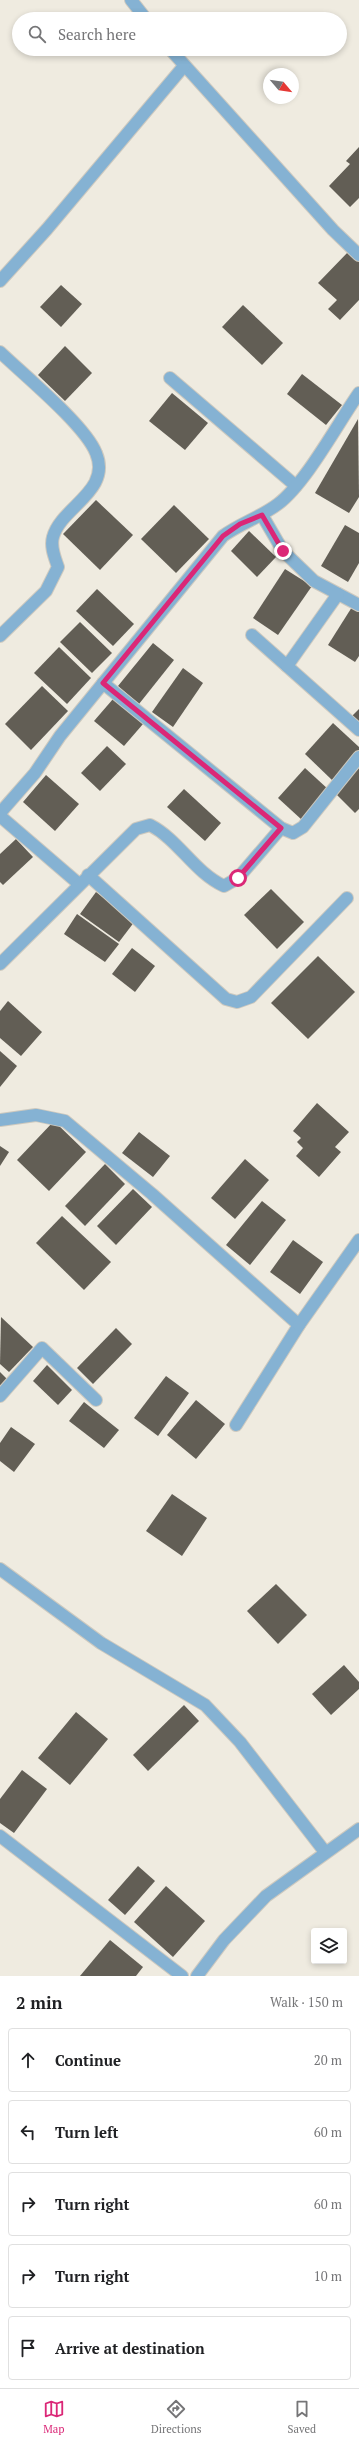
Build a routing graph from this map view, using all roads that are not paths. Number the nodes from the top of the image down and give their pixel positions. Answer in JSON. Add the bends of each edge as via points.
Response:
{"nodes":[{"id":1,"x":131,"y":0,"type":"edge"},
{"id":2,"x":140,"y":12,"type":"edge"},
{"id":3,"x":176,"y":56,"type":"edge"},
{"id":4,"x":184,"y":66,"type":"junction"},
{"id":5,"x":359,"y":255,"type":"edge"},
{"id":6,"x":0,"y":281,"type":"edge"},
{"id":7,"x":0,"y":352,"type":"edge"},
{"id":8,"x":170,"y":378,"type":"dead end"},
{"id":9,"x":359,"y":393,"type":"edge"},
{"id":10,"x":354,"y":410,"type":"edge"},
{"id":11,"x":296,"y":486,"type":"junction"},
{"id":12,"x":262,"y":515,"type":"junction"},
{"id":13,"x":338,"y":594,"type":"junction"},
{"id":14,"x":359,"y":605,"type":"edge"},
{"id":15,"x":252,"y":635,"type":"dead end"},
{"id":16,"x":0,"y":636,"type":"edge"},
{"id":17,"x":287,"y":666,"type":"junction"},
{"id":18,"x":103,"y":683,"type":"junction"},
{"id":19,"x":359,"y":730,"type":"edge"},
{"id":20,"x":359,"y":757,"type":"edge"},
{"id":21,"x":0,"y":814,"type":"edge"},
{"id":22,"x":281,"y":828,"type":"junction"},
{"id":23,"x":88,"y":875,"type":"junction"},
{"id":24,"x":79,"y":884,"type":"junction"},
{"id":25,"x":347,"y":898,"type":"dead end"},
{"id":26,"x":0,"y":964,"type":"edge"},
{"id":27,"x":0,"y":1120,"type":"edge"},
{"id":28,"x":359,"y":1240,"type":"edge"},
{"id":29,"x":299,"y":1324,"type":"junction"},
{"id":30,"x":0,"y":1396,"type":"edge"},
{"id":31,"x":96,"y":1400,"type":"dead end"},
{"id":32,"x":236,"y":1425,"type":"dead end"},
{"id":33,"x":0,"y":1569,"type":"edge"},
{"id":34,"x":359,"y":1830,"type":"edge"},
{"id":35,"x":0,"y":1836,"type":"edge"},
{"id":36,"x":325,"y":1852,"type":"junction"},
{"id":37,"x":182,"y":1976,"type":"edge"},
{"id":38,"x":196,"y":1976,"type":"edge"}],
"edges":[{"from":1,"to":2,"type":"street"},
{"from":3,"to":4,"type":"street"},
{"from":4,"to":5,"type":"street","via":[[333,230]]},
{"from":4,"to":6,"type":"street"},
{"from":7,"to":16,"type":"street","via":[[86,436],[97,453],[99,471],[93,487],[53,537],[52,548],[58,567],[46,591]]},
{"from":8,"to":11,"type":"street"},
{"from":9,"to":10,"type":"street"},
{"from":10,"to":11,"type":"street"},
{"from":11,"to":12,"type":"street"},
{"from":12,"to":13,"type":"street","via":[[283,551],[314,581]]},
{"from":12,"to":18,"type":"street","via":[[240,524],[223,536]]},
{"from":13,"to":14,"type":"street"},
{"from":13,"to":17,"type":"street"},
{"from":15,"to":17,"type":"street"},
{"from":17,"to":19,"type":"street"},
{"from":18,"to":21,"type":"street","via":[[60,736],[35,773]]},
{"from":18,"to":22,"type":"street"},
{"from":20,"to":22,"type":"street","via":[[303,827],[293,833]]},
{"from":21,"to":24,"type":"street"},
{"from":22,"to":23,"type":"street","via":[[238,878],[224,886],[209,879],[164,832],[150,824],[136,829]]},
{"from":23,"to":24,"type":"street"},
{"from":23,"to":25,"type":"street","via":[[226,1000],[238,1002],[251,997]]},
{"from":24,"to":26,"type":"street"},
{"from":27,"to":29,"type":"street","via":[[36,1116],[65,1121]]},
{"from":28,"to":29,"type":"street"},
{"from":29,"to":32,"type":"street"},
{"from":30,"to":31,"type":"street","via":[[42,1348]]},
{"from":33,"to":36,"type":"street","via":[[102,1643],[205,1705],[240,1742]]},
{"from":34,"to":36,"type":"street"},
{"from":35,"to":37,"type":"street"},
{"from":36,"to":38,"type":"street","via":[[266,1896],[224,1940]]}]}
